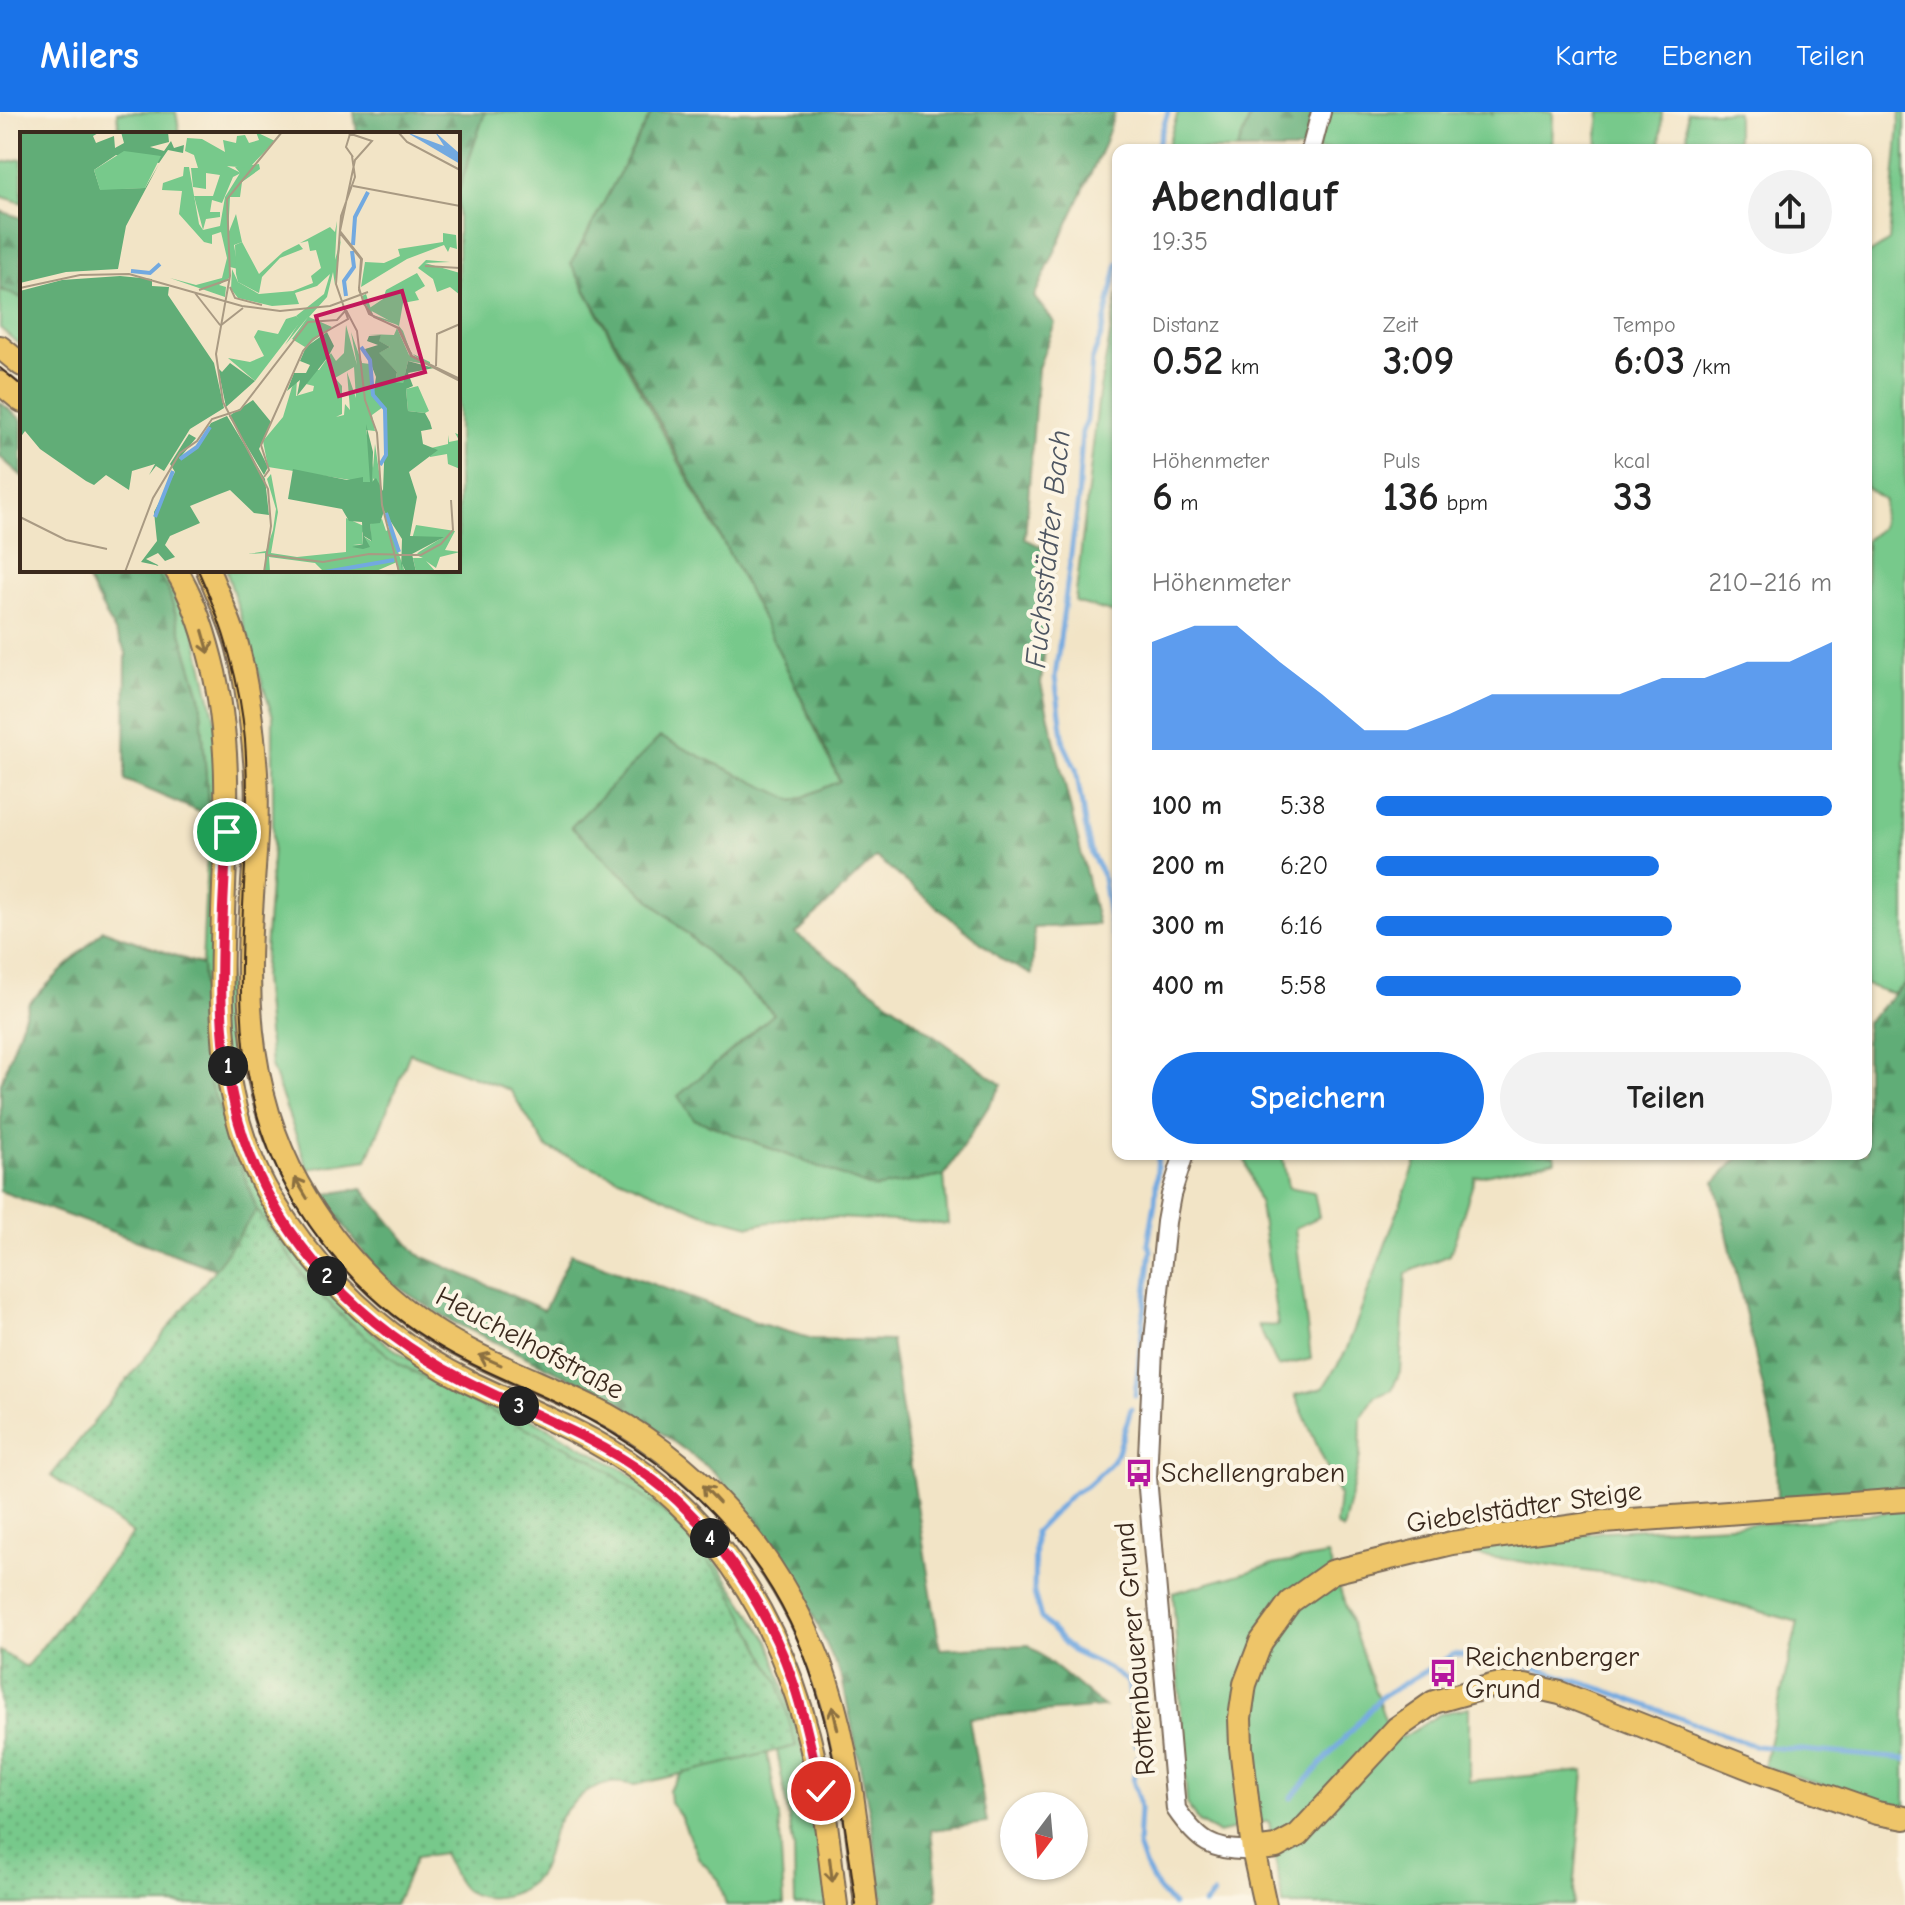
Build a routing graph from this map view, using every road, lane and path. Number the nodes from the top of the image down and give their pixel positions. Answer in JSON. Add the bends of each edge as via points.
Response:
{"nodes":[{"id":1,"x":1321,"y":112,"type":"edge"},
{"id":2,"x":1313,"y":144,"type":"edge"},
{"id":3,"x":0,"y":347,"type":"edge"},
{"id":4,"x":20,"y":363,"type":"edge"},
{"id":5,"x":0,"y":383,"type":"edge"},
{"id":6,"x":20,"y":399,"type":"edge"},
{"id":7,"x":177,"y":572,"type":"edge"},
{"id":8,"x":209,"y":572,"type":"edge"},
{"id":9,"x":1182,"y":1160,"type":"edge"},
{"id":10,"x":1905,"y":1500,"type":"edge"},
{"id":11,"x":1905,"y":1818,"type":"edge"},
{"id":12,"x":1253,"y":1850,"type":"junction"},
{"id":13,"x":836,"y":1905,"type":"edge"},
{"id":14,"x":866,"y":1905,"type":"edge"},
{"id":15,"x":1265,"y":1905,"type":"edge"}],
"edges":[{"from":1,"to":2,"type":"street"},
{"from":3,"to":4,"type":"main road"},
{"from":5,"to":6,"type":"main road"},
{"from":7,"to":13,"type":"main road","name":"Heuchelhofstraße","one_way":true,"via":[[204,633],[221,696],[228,768],[222,1017],[243,1137],[268,1193],[301,1246],[371,1320],[434,1364],[593,1441],[650,1477],[736,1568],[769,1624],[793,1680],[821,1791]]},
{"from":14,"to":8,"type":"main road","name":"Heuchelhofstraße","one_way":true,"via":[[852,1796],[827,1685],[802,1621],[743,1529],[700,1483],[609,1416],[468,1350],[391,1298],[326,1229],[291,1171],[268,1118],[254,1047],[249,973],[256,791],[250,706],[236,642]]},
{"from":9,"to":12,"type":"street","name":"Rottenbauerer Grund","via":[[1166,1222],[1147,1477],[1176,1809],[1194,1835],[1236,1851]]},
{"from":10,"to":12,"type":"main road","name":"Giebelstädter Steige","via":[[1604,1522],[1452,1543],[1332,1572],[1290,1602],[1261,1642],[1245,1684],[1241,1747]]},
{"from":11,"to":12,"type":"main road","via":[[1757,1771],[1560,1693],[1495,1685],[1434,1702],[1397,1728],[1298,1835],[1276,1847]]},
{"from":12,"to":15,"type":"main road","name":"Giebelstädter Steige"}]}
